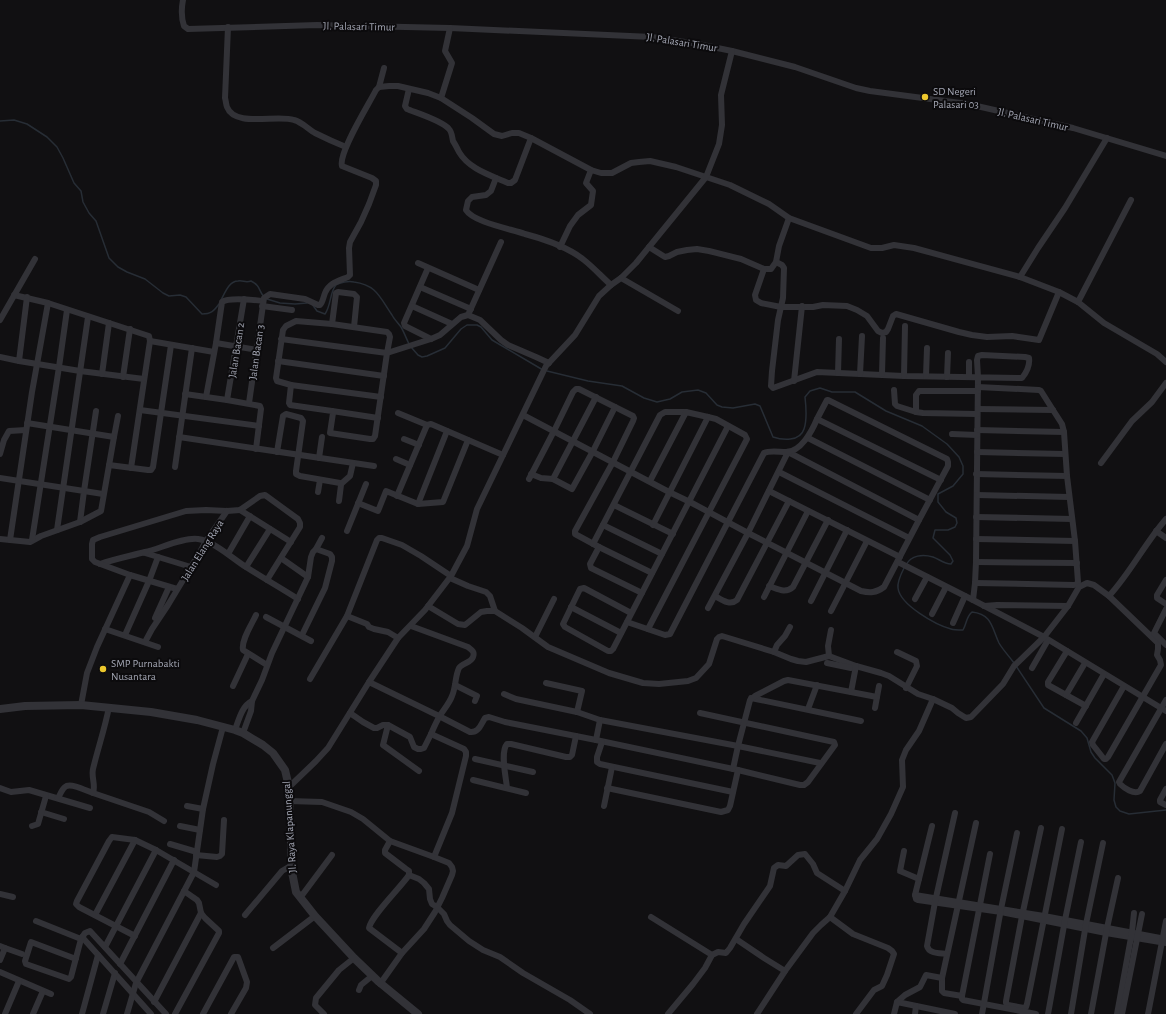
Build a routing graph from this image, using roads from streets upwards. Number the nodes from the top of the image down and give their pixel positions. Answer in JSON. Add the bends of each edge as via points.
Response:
{"nodes":[{"id":1,"x":183,"y":0,"type":"edge"},
{"id":2,"x":228,"y":27,"type":"junction"},
{"id":3,"x":450,"y":28,"type":"junction"},
{"id":4,"x":732,"y":51,"type":"junction"},
{"id":5,"x":384,"y":68,"type":"dead end"},
{"id":6,"x":379,"y":87,"type":"junction"},
{"id":7,"x":409,"y":89,"type":"junction"},
{"id":8,"x":441,"y":98,"type":"junction"},
{"id":9,"x":531,"y":138,"type":"junction"},
{"id":10,"x":1107,"y":138,"type":"junction"},
{"id":11,"x":346,"y":147,"type":"junction"},
{"id":12,"x":1166,"y":156,"type":"edge"},
{"id":13,"x":591,"y":170,"type":"junction"},
{"id":14,"x":496,"y":178,"type":"junction"},
{"id":15,"x":706,"y":178,"type":"junction"},
{"id":16,"x":1130,"y":200,"type":"dead end"},
{"id":17,"x":789,"y":218,"type":"junction"},
{"id":18,"x":501,"y":242,"type":"dead end"},
{"id":19,"x":560,"y":247,"type":"junction"},
{"id":20,"x":649,"y":247,"type":"junction"},
{"id":21,"x":35,"y":259,"type":"dead end"},
{"id":22,"x":776,"y":262,"type":"junction"},
{"id":23,"x":418,"y":263,"type":"dead end"},
{"id":24,"x":428,"y":268,"type":"junction"},
{"id":25,"x":764,"y":269,"type":"junction"},
{"id":26,"x":1020,"y":277,"type":"junction"},
{"id":27,"x":621,"y":278,"type":"junction"},
{"id":28,"x":611,"y":285,"type":"junction"},
{"id":29,"x":420,"y":287,"type":"junction"},
{"id":30,"x":479,"y":290,"type":"junction"},
{"id":31,"x":1059,"y":292,"type":"junction"},
{"id":32,"x":14,"y":295,"type":"junction"},
{"id":33,"x":27,"y":297,"type":"junction"},
{"id":34,"x":244,"y":299,"type":"junction"},
{"id":35,"x":264,"y":300,"type":"junction"},
{"id":36,"x":1078,"y":302,"type":"junction"},
{"id":37,"x":48,"y":304,"type":"junction"},
{"id":38,"x":412,"y":306,"type":"junction"},
{"id":39,"x":802,"y":306,"type":"junction"},
{"id":40,"x":781,"y":307,"type":"junction"},
{"id":41,"x":67,"y":310,"type":"junction"},
{"id":42,"x":292,"y":310,"type":"dead end"},
{"id":43,"x":678,"y":311,"type":"dead end"},
{"id":44,"x":470,"y":312,"type":"junction"},
{"id":45,"x":88,"y":317,"type":"junction"},
{"id":46,"x":0,"y":320,"type":"edge"},
{"id":47,"x":109,"y":323,"type":"junction"},
{"id":48,"x":332,"y":324,"type":"junction"},
{"id":49,"x":452,"y":324,"type":"junction"},
{"id":50,"x":905,"y":326,"type":"dead end"},
{"id":51,"x":354,"y":327,"type":"junction"},
{"id":52,"x":130,"y":330,"type":"junction"},
{"id":53,"x":862,"y":336,"type":"dead end"},
{"id":54,"x":883,"y":338,"type":"dead end"},
{"id":55,"x":281,"y":339,"type":"junction"},
{"id":56,"x":431,"y":339,"type":"junction"},
{"id":57,"x":839,"y":339,"type":"dead end"},
{"id":58,"x":150,"y":341,"type":"junction"},
{"id":59,"x":216,"y":343,"type":"junction"},
{"id":60,"x":171,"y":345,"type":"junction"},
{"id":61,"x":236,"y":347,"type":"junction"},
{"id":62,"x":192,"y":348,"type":"junction"},
{"id":63,"x":927,"y":348,"type":"dead end"},
{"id":64,"x":257,"y":350,"type":"junction"},
{"id":65,"x":214,"y":352,"type":"junction"},
{"id":66,"x":387,"y":353,"type":"junction"},
{"id":67,"x":948,"y":354,"type":"dead end"},
{"id":68,"x":0,"y":357,"type":"edge"},
{"id":69,"x":19,"y":360,"type":"junction"},
{"id":70,"x":278,"y":361,"type":"junction"},
{"id":71,"x":969,"y":362,"type":"dead end"},
{"id":72,"x":1166,"y":362,"type":"edge"},
{"id":73,"x":37,"y":364,"type":"junction"},
{"id":74,"x":548,"y":364,"type":"junction"},
{"id":75,"x":59,"y":367,"type":"junction"},
{"id":76,"x":80,"y":371,"type":"junction"},
{"id":77,"x":838,"y":373,"type":"junction"},
{"id":78,"x":102,"y":374,"type":"junction"},
{"id":79,"x":860,"y":374,"type":"junction"},
{"id":80,"x":882,"y":374,"type":"junction"},
{"id":81,"x":384,"y":376,"type":"junction"},
{"id":82,"x":904,"y":376,"type":"junction"},
{"id":83,"x":926,"y":376,"type":"junction"},
{"id":84,"x":123,"y":377,"type":"junction"},
{"id":85,"x":947,"y":377,"type":"junction"},
{"id":86,"x":969,"y":377,"type":"junction"},
{"id":87,"x":978,"y":377,"type":"junction"},
{"id":88,"x":144,"y":379,"type":"junction"},
{"id":89,"x":794,"y":381,"type":"junction"},
{"id":90,"x":1166,"y":383,"type":"edge"},
{"id":91,"x":291,"y":385,"type":"junction"},
{"id":92,"x":978,"y":389,"type":"junction"},
{"id":93,"x":894,"y":390,"type":"dead end"},
{"id":94,"x":186,"y":394,"type":"junction"},
{"id":95,"x":206,"y":397,"type":"junction"},
{"id":96,"x":381,"y":397,"type":"junction"},
{"id":97,"x":596,"y":397,"type":"junction"},
{"id":98,"x":227,"y":400,"type":"junction"},
{"id":99,"x":249,"y":404,"type":"junction"},
{"id":100,"x":290,"y":405,"type":"junction"},
{"id":101,"x":615,"y":407,"type":"junction"},
{"id":102,"x":140,"y":410,"type":"junction"},
{"id":103,"x":1053,"y":410,"type":"junction"},
{"id":104,"x":96,"y":411,"type":"dead end"},
{"id":105,"x":978,"y":411,"type":"junction"},
{"id":106,"x":162,"y":412,"type":"junction"},
{"id":107,"x":332,"y":412,"type":"junction"},
{"id":108,"x":686,"y":412,"type":"junction"},
{"id":109,"x":916,"y":412,"type":"junction"},
{"id":110,"x":398,"y":413,"type":"dead end"},
{"id":111,"x":286,"y":414,"type":"junction"},
{"id":112,"x":182,"y":415,"type":"junction"},
{"id":113,"x":523,"y":415,"type":"junction"},
{"id":114,"x":118,"y":416,"type":"dead end"},
{"id":115,"x":708,"y":416,"type":"junction"},
{"id":116,"x":378,"y":418,"type":"junction"},
{"id":117,"x":817,"y":419,"type":"junction"},
{"id":118,"x":27,"y":423,"type":"junction"},
{"id":119,"x":427,"y":425,"type":"junction"},
{"id":120,"x":260,"y":426,"type":"junction"},
{"id":121,"x":728,"y":426,"type":"junction"},
{"id":122,"x":50,"y":427,"type":"junction"},
{"id":123,"x":26,"y":430,"type":"junction"},
{"id":124,"x":71,"y":430,"type":"junction"},
{"id":125,"x":447,"y":431,"type":"junction"},
{"id":126,"x":554,"y":431,"type":"junction"},
{"id":127,"x":977,"y":432,"type":"junction"},
{"id":128,"x":1064,"y":432,"type":"junction"},
{"id":129,"x":92,"y":433,"type":"junction"},
{"id":130,"x":952,"y":434,"type":"dead end"},
{"id":131,"x":114,"y":437,"type":"junction"},
{"id":132,"x":322,"y":437,"type":"dead end"},
{"id":133,"x":179,"y":438,"type":"junction"},
{"id":134,"x":808,"y":438,"type":"junction"},
{"id":135,"x":404,"y":439,"type":"dead end"},
{"id":136,"x":468,"y":440,"type":"junction"},
{"id":137,"x":573,"y":442,"type":"junction"},
{"id":138,"x":419,"y":445,"type":"junction"},
{"id":139,"x":256,"y":449,"type":"junction"},
{"id":140,"x":593,"y":451,"type":"junction"},
{"id":141,"x":277,"y":452,"type":"junction"},
{"id":142,"x":788,"y":452,"type":"junction"},
{"id":143,"x":977,"y":452,"type":"junction"},
{"id":144,"x":0,"y":454,"type":"edge"},
{"id":145,"x":1065,"y":454,"type":"junction"},
{"id":146,"x":298,"y":455,"type":"junction"},
{"id":147,"x":504,"y":455,"type":"junction"},
{"id":148,"x":319,"y":458,"type":"junction"},
{"id":149,"x":396,"y":460,"type":"dead end"},
{"id":150,"x":613,"y":462,"type":"junction"},
{"id":151,"x":353,"y":463,"type":"junction"},
{"id":152,"x":1101,"y":463,"type":"dead end"},
{"id":153,"x":109,"y":465,"type":"junction"},
{"id":154,"x":410,"y":465,"type":"junction"},
{"id":155,"x":374,"y":466,"type":"dead end"},
{"id":156,"x":175,"y":467,"type":"dead end"},
{"id":157,"x":132,"y":468,"type":"junction"},
{"id":158,"x":631,"y":471,"type":"junction"},
{"id":159,"x":779,"y":472,"type":"junction"},
{"id":160,"x":976,"y":474,"type":"junction"},
{"id":161,"x":1067,"y":476,"type":"junction"},
{"id":162,"x":0,"y":478,"type":"edge"},
{"id":163,"x":553,"y":479,"type":"junction"},
{"id":164,"x":320,"y":480,"type":"junction"},
{"id":165,"x":940,"y":480,"type":"junction"},
{"id":166,"x":19,"y":481,"type":"junction"},
{"id":167,"x":650,"y":481,"type":"junction"},
{"id":168,"x":341,"y":484,"type":"junction"},
{"id":169,"x":366,"y":484,"type":"dead end"},
{"id":170,"x":41,"y":485,"type":"junction"},
{"id":171,"x":63,"y":488,"type":"junction"},
{"id":172,"x":84,"y":491,"type":"junction"},
{"id":173,"x":769,"y":491,"type":"junction"},
{"id":174,"x":318,"y":492,"type":"dead end"},
{"id":175,"x":669,"y":492,"type":"junction"},
{"id":176,"x":104,"y":494,"type":"junction"},
{"id":177,"x":976,"y":495,"type":"junction"},
{"id":178,"x":398,"y":496,"type":"junction"},
{"id":179,"x":1069,"y":497,"type":"junction"},
{"id":180,"x":930,"y":500,"type":"junction"},
{"id":181,"x":339,"y":501,"type":"dead end"},
{"id":182,"x":789,"y":501,"type":"junction"},
{"id":183,"x":690,"y":502,"type":"junction"},
{"id":184,"x":358,"y":503,"type":"junction"},
{"id":185,"x":418,"y":504,"type":"junction"},
{"id":186,"x":614,"y":505,"type":"junction"},
{"id":187,"x":240,"y":510,"type":"junction"},
{"id":188,"x":227,"y":511,"type":"junction"},
{"id":189,"x":708,"y":511,"type":"junction"},
{"id":190,"x":808,"y":511,"type":"junction"},
{"id":191,"x":250,"y":516,"type":"junction"},
{"id":192,"x":976,"y":517,"type":"junction"},
{"id":193,"x":1072,"y":519,"type":"junction"},
{"id":194,"x":1166,"y":519,"type":"edge"},
{"id":195,"x":828,"y":520,"type":"junction"},
{"id":196,"x":919,"y":520,"type":"junction"},
{"id":197,"x":80,"y":522,"type":"junction"},
{"id":198,"x":728,"y":522,"type":"junction"},
{"id":199,"x":603,"y":525,"type":"junction"},
{"id":200,"x":653,"y":525,"type":"junction"},
{"id":201,"x":270,"y":529,"type":"junction"},
{"id":202,"x":57,"y":530,"type":"junction"},
{"id":203,"x":847,"y":530,"type":"junction"},
{"id":204,"x":347,"y":531,"type":"dead end"},
{"id":205,"x":1156,"y":531,"type":"junction"},
{"id":206,"x":748,"y":533,"type":"junction"},
{"id":207,"x":673,"y":534,"type":"junction"},
{"id":208,"x":322,"y":538,"type":"dead end"},
{"id":209,"x":909,"y":538,"type":"junction"},
{"id":210,"x":1166,"y":538,"type":"edge"},
{"id":211,"x":0,"y":539,"type":"edge"},
{"id":212,"x":976,"y":539,"type":"junction"},
{"id":213,"x":10,"y":540,"type":"junction"},
{"id":214,"x":32,"y":540,"type":"junction"},
{"id":215,"x":206,"y":541,"type":"junction"},
{"id":216,"x":867,"y":541,"type":"junction"},
{"id":217,"x":1075,"y":541,"type":"junction"},
{"id":218,"x":291,"y":542,"type":"junction"},
{"id":219,"x":767,"y":542,"type":"junction"},
{"id":220,"x":596,"y":546,"type":"junction"},
{"id":221,"x":316,"y":549,"type":"junction"},
{"id":222,"x":786,"y":552,"type":"junction"},
{"id":223,"x":145,"y":553,"type":"junction"},
{"id":224,"x":228,"y":554,"type":"junction"},
{"id":225,"x":662,"y":554,"type":"junction"},
{"id":226,"x":158,"y":557,"type":"junction"},
{"id":227,"x":281,"y":558,"type":"junction"},
{"id":228,"x":900,"y":561,"type":"junction"},
{"id":229,"x":806,"y":562,"type":"junction"},
{"id":230,"x":976,"y":562,"type":"junction"},
{"id":231,"x":1077,"y":563,"type":"junction"},
{"id":232,"x":100,"y":564,"type":"junction"},
{"id":233,"x":191,"y":567,"type":"junction"},
{"id":234,"x":246,"y":567,"type":"junction"},
{"id":235,"x":826,"y":572,"type":"junction"},
{"id":236,"x":652,"y":573,"type":"junction"},
{"id":237,"x":130,"y":575,"type":"junction"},
{"id":238,"x":308,"y":577,"type":"junction"},
{"id":239,"x":451,"y":577,"type":"junction"},
{"id":240,"x":927,"y":577,"type":"junction"},
{"id":241,"x":267,"y":580,"type":"junction"},
{"id":242,"x":1166,"y":580,"type":"edge"},
{"id":243,"x":149,"y":581,"type":"junction"},
{"id":244,"x":845,"y":582,"type":"junction"},
{"id":245,"x":975,"y":583,"type":"junction"},
{"id":246,"x":769,"y":586,"type":"junction"},
{"id":247,"x":1078,"y":586,"type":"junction"},
{"id":248,"x":169,"y":587,"type":"junction"},
{"id":249,"x":946,"y":587,"type":"junction"},
{"id":250,"x":177,"y":589,"type":"junction"},
{"id":251,"x":642,"y":593,"type":"junction"},
{"id":252,"x":715,"y":596,"type":"junction"},
{"id":253,"x":965,"y":596,"type":"junction"},
{"id":254,"x":1109,"y":596,"type":"junction"},
{"id":255,"x":764,"y":597,"type":"dead end"},
{"id":256,"x":298,"y":599,"type":"junction"},
{"id":257,"x":554,"y":599,"type":"dead end"},
{"id":258,"x":915,"y":599,"type":"dead end"},
{"id":259,"x":973,"y":600,"type":"junction"},
{"id":260,"x":811,"y":601,"type":"dead end"},
{"id":261,"x":1166,"y":604,"type":"edge"},
{"id":262,"x":428,"y":606,"type":"junction"},
{"id":263,"x":984,"y":606,"type":"junction"},
{"id":264,"x":1068,"y":606,"type":"junction"},
{"id":265,"x":571,"y":607,"type":"junction"},
{"id":266,"x":708,"y":608,"type":"dead end"},
{"id":267,"x":1166,"y":609,"type":"edge"},
{"id":268,"x":495,"y":611,"type":"junction"},
{"id":269,"x":831,"y":611,"type":"dead end"},
{"id":270,"x":631,"y":613,"type":"junction"},
{"id":271,"x":932,"y":614,"type":"dead end"},
{"id":272,"x":256,"y":615,"type":"dead end"},
{"id":273,"x":347,"y":616,"type":"junction"},
{"id":274,"x":266,"y":617,"type":"dead end"},
{"id":275,"x":627,"y":622,"type":"junction"},
{"id":276,"x":953,"y":623,"type":"dead end"},
{"id":277,"x":410,"y":626,"type":"junction"},
{"id":278,"x":284,"y":627,"type":"junction"},
{"id":279,"x":790,"y":627,"type":"dead end"},
{"id":280,"x":105,"y":629,"type":"junction"},
{"id":281,"x":152,"y":629,"type":"junction"},
{"id":282,"x":648,"y":629,"type":"junction"},
{"id":283,"x":831,"y":630,"type":"dead end"},
{"id":284,"x":621,"y":633,"type":"junction"},
{"id":285,"x":125,"y":635,"type":"junction"},
{"id":286,"x":302,"y":635,"type":"junction"},
{"id":287,"x":535,"y":637,"type":"junction"},
{"id":288,"x":398,"y":638,"type":"junction"},
{"id":289,"x":1046,"y":639,"type":"junction"},
{"id":290,"x":311,"y":640,"type":"dead end"},
{"id":291,"x":145,"y":642,"type":"junction"},
{"id":292,"x":1166,"y":646,"type":"edge"},
{"id":293,"x":158,"y":647,"type":"dead end"},
{"id":294,"x":1067,"y":651,"type":"junction"},
{"id":295,"x":774,"y":652,"type":"junction"},
{"id":296,"x":897,"y":652,"type":"dead end"},
{"id":297,"x":248,"y":654,"type":"junction"},
{"id":298,"x":828,"y":660,"type":"junction"},
{"id":299,"x":1086,"y":663,"type":"junction"},
{"id":300,"x":267,"y":665,"type":"junction"},
{"id":301,"x":856,"y":667,"type":"junction"},
{"id":302,"x":1032,"y":668,"type":"dead end"},
{"id":303,"x":1104,"y":674,"type":"junction"},
{"id":304,"x":310,"y":679,"type":"dead end"},
{"id":305,"x":369,"y":682,"type":"junction"},
{"id":306,"x":546,"y":683,"type":"dead end"},
{"id":307,"x":455,"y":685,"type":"junction"},
{"id":308,"x":817,"y":685,"type":"junction"},
{"id":309,"x":233,"y":686,"type":"dead end"},
{"id":310,"x":879,"y":686,"type":"dead end"},
{"id":311,"x":1124,"y":686,"type":"junction"},
{"id":312,"x":906,"y":688,"type":"junction"},
{"id":313,"x":851,"y":692,"type":"junction"},
{"id":314,"x":504,"y":694,"type":"dead end"},
{"id":315,"x":1066,"y":695,"type":"junction"},
{"id":316,"x":877,"y":697,"type":"junction"},
{"id":317,"x":1143,"y":697,"type":"junction"},
{"id":318,"x":752,"y":698,"type":"junction"},
{"id":319,"x":933,"y":699,"type":"junction"},
{"id":320,"x":1166,"y":700,"type":"edge"},
{"id":321,"x":252,"y":701,"type":"junction"},
{"id":322,"x":475,"y":701,"type":"dead end"},
{"id":323,"x":81,"y":705,"type":"junction"},
{"id":324,"x":1086,"y":706,"type":"junction"},
{"id":325,"x":110,"y":707,"type":"junction"},
{"id":326,"x":875,"y":708,"type":"dead end"},
{"id":327,"x":0,"y":709,"type":"edge"},
{"id":328,"x":808,"y":710,"type":"junction"},
{"id":329,"x":1164,"y":710,"type":"edge"},
{"id":330,"x":577,"y":712,"type":"junction"},
{"id":331,"x":350,"y":713,"type":"junction"},
{"id":332,"x":700,"y":713,"type":"dead end"},
{"id":333,"x":440,"y":716,"type":"junction"},
{"id":334,"x":600,"y":720,"type":"junction"},
{"id":335,"x":861,"y":721,"type":"dead end"},
{"id":336,"x":744,"y":722,"type":"junction"},
{"id":337,"x":1076,"y":723,"type":"dead end"},
{"id":338,"x":388,"y":725,"type":"junction"},
{"id":339,"x":223,"y":727,"type":"junction"},
{"id":340,"x":235,"y":730,"type":"junction"},
{"id":341,"x":243,"y":733,"type":"junction"},
{"id":342,"x":431,"y":734,"type":"junction"},
{"id":343,"x":576,"y":736,"type":"junction"},
{"id":344,"x":599,"y":741,"type":"junction"},
{"id":345,"x":1166,"y":744,"type":"edge"},
{"id":346,"x":738,"y":746,"type":"junction"},
{"id":347,"x":476,"y":759,"type":"dead end"},
{"id":348,"x":820,"y":763,"type":"junction"},
{"id":349,"x":504,"y":765,"type":"junction"},
{"id":350,"x":612,"y":767,"type":"junction"},
{"id":351,"x":735,"y":770,"type":"junction"},
{"id":352,"x":419,"y":771,"type":"dead end"},
{"id":353,"x":532,"y":772,"type":"dead end"},
{"id":354,"x":473,"y":780,"type":"dead end"},
{"id":355,"x":289,"y":787,"type":"junction"},
{"id":356,"x":0,"y":788,"type":"edge"},
{"id":357,"x":507,"y":788,"type":"junction"},
{"id":358,"x":607,"y":788,"type":"junction"},
{"id":359,"x":1166,"y":788,"type":"edge"},
{"id":360,"x":733,"y":792,"type":"junction"},
{"id":361,"x":93,"y":793,"type":"junction"},
{"id":362,"x":526,"y":793,"type":"dead end"},
{"id":363,"x":46,"y":796,"type":"junction"},
{"id":364,"x":58,"y":798,"type":"junction"},
{"id":365,"x":289,"y":801,"type":"junction"},
{"id":366,"x":1166,"y":805,"type":"edge"},
{"id":367,"x":187,"y":806,"type":"dead end"},
{"id":368,"x":604,"y":806,"type":"dead end"},
{"id":369,"x":90,"y":808,"type":"dead end"},
{"id":370,"x":203,"y":809,"type":"junction"},
{"id":371,"x":41,"y":812,"type":"junction"},
{"id":372,"x":955,"y":813,"type":"dead end"},
{"id":373,"x":64,"y":819,"type":"dead end"},
{"id":374,"x":224,"y":820,"type":"dead end"},
{"id":375,"x":164,"y":821,"type":"dead end"},
{"id":376,"x":976,"y":823,"type":"dead end"},
{"id":377,"x":32,"y":826,"type":"dead end"},
{"id":378,"x":180,"y":826,"type":"dead end"},
{"id":379,"x":932,"y":826,"type":"dead end"},
{"id":380,"x":1041,"y":828,"type":"dead end"},
{"id":381,"x":1062,"y":829,"type":"dead end"},
{"id":382,"x":200,"y":830,"type":"junction"},
{"id":383,"x":1017,"y":833,"type":"dead end"},
{"id":384,"x":135,"y":840,"type":"junction"},
{"id":385,"x":390,"y":841,"type":"junction"},
{"id":386,"x":1081,"y":842,"type":"dead end"},
{"id":387,"x":1103,"y":843,"type":"dead end"},
{"id":388,"x":170,"y":844,"type":"dead end"},
{"id":389,"x":156,"y":850,"type":"junction"},
{"id":390,"x":904,"y":851,"type":"dead end"},
{"id":391,"x":196,"y":854,"type":"junction"},
{"id":392,"x":332,"y":854,"type":"dead end"},
{"id":393,"x":990,"y":854,"type":"dead end"},
{"id":394,"x":434,"y":857,"type":"junction"},
{"id":395,"x":174,"y":860,"type":"junction"},
{"id":396,"x":292,"y":865,"type":"junction"},
{"id":397,"x":194,"y":872,"type":"junction"},
{"id":398,"x":409,"y":875,"type":"junction"},
{"id":399,"x":1118,"y":878,"type":"dead end"},
{"id":400,"x":919,"y":879,"type":"junction"},
{"id":401,"x":216,"y":885,"type":"dead end"},
{"id":402,"x":184,"y":891,"type":"junction"},
{"id":403,"x":845,"y":891,"type":"junction"},
{"id":404,"x":0,"y":894,"type":"edge"},
{"id":405,"x":13,"y":897,"type":"dead end"},
{"id":406,"x":300,"y":898,"type":"junction"},
{"id":407,"x":935,"y":900,"type":"junction"},
{"id":408,"x":958,"y":904,"type":"junction"},
{"id":409,"x":438,"y":907,"type":"junction"},
{"id":410,"x":980,"y":907,"type":"junction"},
{"id":411,"x":1001,"y":911,"type":"junction"},
{"id":412,"x":201,"y":913,"type":"junction"},
{"id":413,"x":1134,"y":913,"type":"dead end"},
{"id":414,"x":1022,"y":914,"type":"junction"},
{"id":415,"x":1142,"y":914,"type":"dead end"},
{"id":416,"x":95,"y":915,"type":"junction"},
{"id":417,"x":245,"y":916,"type":"dead end"},
{"id":418,"x":315,"y":916,"type":"junction"},
{"id":419,"x":651,"y":917,"type":"dead end"},
{"id":420,"x":830,"y":917,"type":"junction"},
{"id":421,"x":1044,"y":918,"type":"junction"},
{"id":422,"x":36,"y":921,"type":"dead end"},
{"id":423,"x":1166,"y":921,"type":"edge"},
{"id":424,"x":1065,"y":922,"type":"junction"},
{"id":425,"x":115,"y":926,"type":"junction"},
{"id":426,"x":1086,"y":926,"type":"junction"},
{"id":427,"x":1106,"y":930,"type":"junction"},
{"id":428,"x":1135,"y":935,"type":"junction"},
{"id":429,"x":135,"y":936,"type":"junction"},
{"id":430,"x":82,"y":938,"type":"junction"},
{"id":431,"x":736,"y":939,"type":"junction"},
{"id":432,"x":1164,"y":940,"type":"edge"},
{"id":433,"x":2,"y":947,"type":"edge"},
{"id":434,"x":105,"y":947,"type":"junction"},
{"id":435,"x":273,"y":948,"type":"dead end"},
{"id":436,"x":402,"y":953,"type":"junction"},
{"id":437,"x":22,"y":954,"type":"dead end"},
{"id":438,"x":947,"y":954,"type":"junction"},
{"id":439,"x":98,"y":955,"type":"junction"},
{"id":440,"x":712,"y":955,"type":"junction"},
{"id":441,"x":354,"y":958,"type":"junction"},
{"id":442,"x":76,"y":959,"type":"junction"},
{"id":443,"x":0,"y":960,"type":"edge"},
{"id":444,"x":120,"y":964,"type":"junction"},
{"id":445,"x":785,"y":971,"type":"junction"},
{"id":446,"x":0,"y":972,"type":"edge"},
{"id":447,"x":115,"y":973,"type":"junction"},
{"id":448,"x":372,"y":976,"type":"junction"},
{"id":449,"x":942,"y":978,"type":"junction"},
{"id":450,"x":19,"y":981,"type":"junction"},
{"id":451,"x":136,"y":982,"type":"junction"},
{"id":452,"x":380,"y":984,"type":"junction"},
{"id":453,"x":359,"y":990,"type":"dead end"},
{"id":454,"x":42,"y":991,"type":"junction"},
{"id":455,"x":133,"y":992,"type":"junction"},
{"id":456,"x":51,"y":994,"type":"dead end"},
{"id":457,"x":962,"y":996,"type":"junction"},
{"id":458,"x":154,"y":1002,"type":"junction"},
{"id":459,"x":897,"y":1002,"type":"junction"},
{"id":460,"x":984,"y":1004,"type":"junction"},
{"id":461,"x":916,"y":1006,"type":"junction"},
{"id":462,"x":937,"y":1012,"type":"edge"},
{"id":463,"x":5,"y":1014,"type":"edge"},
{"id":464,"x":33,"y":1014,"type":"edge"},
{"id":465,"x":82,"y":1014,"type":"edge"},
{"id":466,"x":103,"y":1014,"type":"edge"},
{"id":467,"x":127,"y":1014,"type":"edge"},
{"id":468,"x":150,"y":1014,"type":"edge"},
{"id":469,"x":166,"y":1014,"type":"edge"},
{"id":470,"x":175,"y":1014,"type":"edge"},
{"id":471,"x":203,"y":1014,"type":"edge"},
{"id":472,"x":232,"y":1014,"type":"edge"},
{"id":473,"x":325,"y":1014,"type":"edge"},
{"id":474,"x":418,"y":1014,"type":"edge"},
{"id":475,"x":590,"y":1014,"type":"edge"},
{"id":476,"x":668,"y":1014,"type":"edge"},
{"id":477,"x":756,"y":1014,"type":"edge"},
{"id":478,"x":856,"y":1014,"type":"edge"},
{"id":479,"x":894,"y":1014,"type":"edge"},
{"id":480,"x":915,"y":1014,"type":"edge"},
{"id":481,"x":954,"y":1014,"type":"edge"},
{"id":482,"x":982,"y":1014,"type":"edge"},
{"id":483,"x":1036,"y":1014,"type":"edge"},
{"id":484,"x":1048,"y":1014,"type":"edge"},
{"id":485,"x":1071,"y":1014,"type":"edge"},
{"id":486,"x":1091,"y":1014,"type":"edge"},
{"id":487,"x":1117,"y":1014,"type":"edge"},
{"id":488,"x":1122,"y":1014,"type":"edge"},
{"id":489,"x":1148,"y":1014,"type":"edge"}],
"edges":[{"from":1,"to":2,"type":"street","name":"Jl. Palasari Timur","via":[[181,11],[186,28]]},
{"from":2,"to":3,"type":"street","name":"Jl. Palasari Timur","via":[[317,25]]},
{"from":2,"to":11,"type":"street","via":[[225,98],[229,111],[238,117],[253,120],[290,118]]},
{"from":3,"to":4,"type":"street","name":"Jl. Palasari Timur","via":[[652,36]]},
{"from":3,"to":8,"type":"street","via":[[445,52],[452,63]]},
{"from":4,"to":10,"type":"street","name":"Jl. Palasari Timur","via":[[795,67],[856,88],[968,104]]},
{"from":4,"to":15,"type":"street","via":[[721,95],[722,125],[719,144]]},
{"from":5,"to":6,"type":"street"},
{"from":6,"to":7,"type":"street"},
{"from":6,"to":11,"type":"street"},
{"from":7,"to":8,"type":"street"},
{"from":7,"to":14,"type":"street","via":[[406,107],[450,129],[454,144],[466,162]]},
{"from":8,"to":9,"type":"street","via":[[494,134],[502,136],[519,133]]},
{"from":9,"to":13,"type":"street"},
{"from":9,"to":14,"type":"street","via":[[515,180],[508,183]]},
{"from":10,"to":12,"type":"street","name":"Jl. Palasari Timur"},
{"from":10,"to":26,"type":"street"},
{"from":11,"to":35,"type":"street","via":[[342,166],[376,181],[361,222],[350,242],[350,275],[331,284],[320,305],[299,297],[270,294]]},
{"from":13,"to":15,"type":"street","via":[[612,173],[631,163],[650,161]]},
{"from":13,"to":19,"type":"street","via":[[586,182],[593,191],[590,205],[570,226]]},
{"from":14,"to":19,"type":"street","via":[[491,192],[472,197],[468,201],[468,213],[475,218]]},
{"from":15,"to":17,"type":"street","via":[[750,194]]},
{"from":15,"to":20,"type":"street"},
{"from":16,"to":36,"type":"street"},
{"from":17,"to":22,"type":"street"},
{"from":17,"to":26,"type":"street","via":[[871,248],[894,245],[914,248]]},
{"from":18,"to":30,"type":"street"},
{"from":19,"to":28,"type":"street","via":[[584,260]]},
{"from":20,"to":25,"type":"street","via":[[665,257],[687,250],[709,251],[741,259]]},
{"from":20,"to":27,"type":"street"},
{"from":21,"to":32,"type":"street"},
{"from":22,"to":25,"type":"street","via":[[771,269]]},
{"from":22,"to":40,"type":"street","via":[[784,268]]},
{"from":23,"to":24,"type":"street"},
{"from":24,"to":29,"type":"street"},
{"from":24,"to":30,"type":"street"},
{"from":25,"to":40,"type":"street","via":[[755,295],[756,300]]},
{"from":26,"to":31,"type":"street"},
{"from":27,"to":28,"type":"street"},
{"from":27,"to":43,"type":"street"},
{"from":28,"to":74,"type":"street","via":[[599,296],[574,335]]},
{"from":29,"to":38,"type":"street"},
{"from":29,"to":44,"type":"street"},
{"from":30,"to":44,"type":"street"},
{"from":31,"to":36,"type":"street"},
{"from":31,"to":39,"type":"street","via":[[1039,340],[1022,336],[972,335],[896,314],[886,332],[882,333],[867,316],[847,306]]},
{"from":32,"to":33,"type":"street"},
{"from":32,"to":46,"type":"street"},
{"from":33,"to":37,"type":"street"},
{"from":33,"to":69,"type":"street"},
{"from":34,"to":35,"type":"street"},
{"from":34,"to":59,"type":"street","via":[[222,302]]},
{"from":34,"to":61,"type":"street","name":"Jalan Bacan 2"},
{"from":35,"to":42,"type":"street"},
{"from":35,"to":64,"type":"street","name":"Jalan Bacan 3"},
{"from":36,"to":72,"type":"street","via":[[1104,323]]},
{"from":37,"to":41,"type":"street"},
{"from":37,"to":73,"type":"street"},
{"from":38,"to":49,"type":"street"},
{"from":38,"to":56,"type":"street","via":[[404,326]]},
{"from":39,"to":40,"type":"street"},
{"from":39,"to":89,"type":"street"},
{"from":40,"to":89,"type":"street","via":[[771,386],[775,388]]},
{"from":41,"to":45,"type":"street"},
{"from":41,"to":75,"type":"street"},
{"from":44,"to":49,"type":"street"},
{"from":44,"to":74,"type":"street","via":[[508,345]]},
{"from":45,"to":47,"type":"street"},
{"from":45,"to":76,"type":"street"},
{"from":47,"to":52,"type":"street"},
{"from":47,"to":78,"type":"street"},
{"from":48,"to":51,"type":"street"},
{"from":48,"to":51,"type":"street","via":[[336,293],[354,294],[357,297]]},
{"from":48,"to":55,"type":"street","via":[[296,320],[284,328]]},
{"from":49,"to":56,"type":"street"},
{"from":50,"to":82,"type":"street"},
{"from":51,"to":66,"type":"street","via":[[387,332],[390,337]]},
{"from":52,"to":58,"type":"street","via":[[149,336]]},
{"from":52,"to":84,"type":"street"},
{"from":53,"to":79,"type":"street"},
{"from":54,"to":80,"type":"street"},
{"from":55,"to":66,"type":"street"},
{"from":55,"to":70,"type":"street"},
{"from":56,"to":66,"type":"street"},
{"from":57,"to":77,"type":"street"},
{"from":58,"to":60,"type":"street"},
{"from":58,"to":88,"type":"street"},
{"from":59,"to":61,"type":"street"},
{"from":59,"to":65,"type":"street"},
{"from":60,"to":62,"type":"street"},
{"from":60,"to":106,"type":"street"},
{"from":61,"to":64,"type":"street"},
{"from":61,"to":98,"type":"street","name":"Jalan Bacan 2"},
{"from":62,"to":65,"type":"street"},
{"from":62,"to":94,"type":"street"},
{"from":63,"to":83,"type":"street"},
{"from":64,"to":99,"type":"street","name":"Jalan Bacan 3"},
{"from":65,"to":95,"type":"street"},
{"from":66,"to":81,"type":"street"},
{"from":67,"to":85,"type":"street"},
{"from":68,"to":69,"type":"street"},
{"from":69,"to":73,"type":"street"},
{"from":70,"to":81,"type":"street"},
{"from":70,"to":91,"type":"street","via":[[276,380]]},
{"from":71,"to":86,"type":"street"},
{"from":73,"to":75,"type":"street"},
{"from":73,"to":118,"type":"street"},
{"from":74,"to":113,"type":"street"},
{"from":75,"to":76,"type":"street"},
{"from":75,"to":122,"type":"street"},
{"from":76,"to":78,"type":"street"},
{"from":76,"to":124,"type":"street"},
{"from":77,"to":79,"type":"street"},
{"from":77,"to":89,"type":"street","via":[[817,372]]},
{"from":78,"to":84,"type":"street"},
{"from":79,"to":80,"type":"street"},
{"from":80,"to":82,"type":"street"},
{"from":81,"to":96,"type":"street"},
{"from":82,"to":83,"type":"street"},
{"from":83,"to":85,"type":"street"},
{"from":84,"to":88,"type":"street"},
{"from":85,"to":86,"type":"street"},
{"from":86,"to":87,"type":"street"},
{"from":87,"to":87,"type":"street","via":[[978,356],[1029,358],[1026,374],[1022,378]]},
{"from":87,"to":92,"type":"street"},
{"from":88,"to":102,"type":"street"},
{"from":90,"to":152,"type":"street","via":[[1152,402],[1132,421]]},
{"from":91,"to":96,"type":"street"},
{"from":91,"to":100,"type":"street"},
{"from":92,"to":103,"type":"street","via":[[1037,389]]},
{"from":92,"to":105,"type":"street"},
{"from":92,"to":109,"type":"street","via":[[919,391],[916,395]]},
{"from":93,"to":109,"type":"street","via":[[895,404]]},
{"from":94,"to":95,"type":"street"},
{"from":94,"to":112,"type":"street"},
{"from":95,"to":98,"type":"street"},
{"from":96,"to":116,"type":"street"},
{"from":97,"to":101,"type":"street"},
{"from":97,"to":126,"type":"street","via":[[576,389]]},
{"from":97,"to":137,"type":"street"},
{"from":98,"to":99,"type":"street"},
{"from":99,"to":120,"type":"street","via":[[260,406]]},
{"from":100,"to":107,"type":"street"},
{"from":100,"to":111,"type":"street"},
{"from":101,"to":140,"type":"street"},
{"from":101,"to":150,"type":"street","via":[[634,418]]},
{"from":102,"to":106,"type":"street"},
{"from":102,"to":157,"type":"street"},
{"from":103,"to":105,"type":"street"},
{"from":103,"to":128,"type":"street"},
{"from":104,"to":129,"type":"street"},
{"from":105,"to":109,"type":"street"},
{"from":105,"to":127,"type":"street"},
{"from":106,"to":112,"type":"street"},
{"from":106,"to":157,"type":"street","via":[[153,467],[151,470]]},
{"from":107,"to":116,"type":"street"},
{"from":107,"to":116,"type":"street","via":[[330,433],[333,434],[373,439]]},
{"from":108,"to":115,"type":"street"},
{"from":108,"to":158,"type":"street","via":[[665,412],[660,415]]},
{"from":108,"to":167,"type":"street"},
{"from":110,"to":119,"type":"street"},
{"from":111,"to":141,"type":"street","via":[[283,416]]},
{"from":111,"to":146,"type":"street","via":[[301,418],[303,421]]},
{"from":112,"to":120,"type":"street"},
{"from":112,"to":133,"type":"street"},
{"from":113,"to":126,"type":"street"},
{"from":113,"to":147,"type":"street"},
{"from":114,"to":131,"type":"street"},
{"from":115,"to":121,"type":"street"},
{"from":115,"to":175,"type":"street"},
{"from":117,"to":134,"type":"street"},
{"from":117,"to":165,"type":"street"},
{"from":117,"to":165,"type":"street","via":[[828,400],[947,459],[948,466]]},
{"from":118,"to":122,"type":"street"},
{"from":118,"to":123,"type":"street"},
{"from":119,"to":125,"type":"street","via":[[431,424]]},
{"from":119,"to":138,"type":"street"},
{"from":120,"to":139,"type":"street"},
{"from":121,"to":183,"type":"street"},
{"from":121,"to":189,"type":"street","via":[[744,435],[746,439]]},
{"from":122,"to":124,"type":"street"},
{"from":122,"to":170,"type":"street"},
{"from":123,"to":144,"type":"street","via":[[9,431]]},
{"from":123,"to":166,"type":"street"},
{"from":124,"to":129,"type":"street"},
{"from":124,"to":171,"type":"street"},
{"from":125,"to":136,"type":"street"},
{"from":125,"to":185,"type":"street"},
{"from":126,"to":137,"type":"street"},
{"from":126,"to":163,"type":"street","via":[[530,476]]},
{"from":127,"to":128,"type":"street"},
{"from":127,"to":130,"type":"street"},
{"from":127,"to":143,"type":"street"},
{"from":128,"to":145,"type":"street"},
{"from":129,"to":131,"type":"street"},
{"from":129,"to":172,"type":"street"},
{"from":131,"to":153,"type":"street"},
{"from":132,"to":148,"type":"street"},
{"from":133,"to":139,"type":"street"},
{"from":133,"to":156,"type":"street"},
{"from":134,"to":142,"type":"street"},
{"from":134,"to":180,"type":"street"},
{"from":135,"to":138,"type":"street"},
{"from":136,"to":147,"type":"street"},
{"from":136,"to":185,"type":"street","via":[[443,502]]},
{"from":137,"to":140,"type":"street"},
{"from":137,"to":163,"type":"street"},
{"from":138,"to":154,"type":"street"},
{"from":139,"to":141,"type":"street"},
{"from":140,"to":150,"type":"street"},
{"from":140,"to":163,"type":"street","via":[[572,489]]},
{"from":141,"to":146,"type":"street"},
{"from":142,"to":159,"type":"street"},
{"from":142,"to":196,"type":"street"},
{"from":142,"to":198,"type":"street","via":[[764,453]]},
{"from":143,"to":145,"type":"street"},
{"from":143,"to":160,"type":"street"},
{"from":145,"to":161,"type":"street"},
{"from":146,"to":148,"type":"street"},
{"from":146,"to":164,"type":"street","via":[[296,474]]},
{"from":147,"to":239,"type":"street","via":[[477,510],[467,546]]},
{"from":148,"to":151,"type":"street"},
{"from":149,"to":154,"type":"street"},
{"from":150,"to":158,"type":"street"},
{"from":150,"to":220,"type":"street","via":[[575,531]]},
{"from":151,"to":155,"type":"street"},
{"from":151,"to":168,"type":"street","via":[[350,476]]},
{"from":153,"to":157,"type":"street"},
{"from":153,"to":176,"type":"street"},
{"from":154,"to":178,"type":"street"},
{"from":158,"to":167,"type":"street"},
{"from":158,"to":186,"type":"street"},
{"from":159,"to":173,"type":"street"},
{"from":159,"to":209,"type":"street"},
{"from":160,"to":161,"type":"street"},
{"from":160,"to":177,"type":"street"},
{"from":161,"to":179,"type":"street"},
{"from":162,"to":166,"type":"street"},
{"from":164,"to":168,"type":"street"},
{"from":164,"to":174,"type":"street"},
{"from":165,"to":180,"type":"street"},
{"from":166,"to":170,"type":"street"},
{"from":166,"to":213,"type":"street"},
{"from":167,"to":175,"type":"street"},
{"from":168,"to":181,"type":"street"},
{"from":169,"to":184,"type":"street"},
{"from":170,"to":171,"type":"street"},
{"from":170,"to":214,"type":"street"},
{"from":171,"to":172,"type":"street"},
{"from":171,"to":202,"type":"street"},
{"from":172,"to":176,"type":"street"},
{"from":172,"to":197,"type":"street"},
{"from":173,"to":182,"type":"street"},
{"from":173,"to":206,"type":"street"},
{"from":175,"to":183,"type":"street"},
{"from":175,"to":200,"type":"street"},
{"from":176,"to":197,"type":"street","via":[[101,510]]},
{"from":177,"to":179,"type":"street"},
{"from":177,"to":192,"type":"street"},
{"from":178,"to":184,"type":"street","via":[[386,492],[378,511]]},
{"from":178,"to":185,"type":"street"},
{"from":179,"to":193,"type":"street"},
{"from":180,"to":196,"type":"street"},
{"from":182,"to":190,"type":"street"},
{"from":182,"to":219,"type":"street"},
{"from":183,"to":189,"type":"street"},
{"from":183,"to":207,"type":"street"},
{"from":184,"to":204,"type":"street"},
{"from":186,"to":199,"type":"street"},
{"from":186,"to":200,"type":"street"},
{"from":187,"to":188,"type":"street"},
{"from":187,"to":191,"type":"street"},
{"from":187,"to":218,"type":"street","via":[[265,495],[300,521],[300,528]]},
{"from":188,"to":215,"type":"street","name":"Jalan Elang Raya"},
{"from":188,"to":232,"type":"street","via":[[186,511],[97,538],[92,544],[92,559]]},
{"from":189,"to":198,"type":"street"},
{"from":189,"to":282,"type":"street"},
{"from":190,"to":195,"type":"street"},
{"from":190,"to":222,"type":"street"},
{"from":191,"to":201,"type":"street"},
{"from":191,"to":224,"type":"street"},
{"from":192,"to":193,"type":"street"},
{"from":192,"to":212,"type":"street"},
{"from":193,"to":217,"type":"street"},
{"from":194,"to":205,"type":"street"},
{"from":195,"to":203,"type":"street"},
{"from":195,"to":229,"type":"street"},
{"from":196,"to":209,"type":"street"},
{"from":197,"to":202,"type":"street"},
{"from":198,"to":206,"type":"street"},
{"from":198,"to":282,"type":"street","via":[[670,634],[665,635]]},
{"from":199,"to":220,"type":"street"},
{"from":199,"to":225,"type":"street"},
{"from":200,"to":207,"type":"street"},
{"from":201,"to":218,"type":"street"},
{"from":201,"to":234,"type":"street"},
{"from":202,"to":214,"type":"street"},
{"from":203,"to":216,"type":"street"},
{"from":203,"to":235,"type":"street"},
{"from":205,"to":210,"type":"street"},
{"from":205,"to":254,"type":"street"},
{"from":206,"to":219,"type":"street"},
{"from":206,"to":252,"type":"street"},
{"from":207,"to":225,"type":"street"},
{"from":208,"to":221,"type":"street"},
{"from":209,"to":228,"type":"street"},
{"from":211,"to":213,"type":"street"},
{"from":212,"to":217,"type":"street"},
{"from":212,"to":230,"type":"street"},
{"from":213,"to":214,"type":"street"},
{"from":215,"to":223,"type":"street","via":[[187,540]]},
{"from":215,"to":224,"type":"street"},
{"from":215,"to":233,"type":"street","name":"Jalan Elang Raya"},
{"from":216,"to":228,"type":"street"},
{"from":216,"to":244,"type":"street"},
{"from":217,"to":231,"type":"street"},
{"from":218,"to":227,"type":"street"},
{"from":219,"to":222,"type":"street"},
{"from":219,"to":252,"type":"street","via":[[737,600],[729,603]]},
{"from":220,"to":236,"type":"street"},
{"from":220,"to":251,"type":"street","via":[[591,568]]},
{"from":221,"to":238,"type":"street","via":[[311,557]]},
{"from":221,"to":286,"type":"street","via":[[330,554],[332,561],[325,588]]},
{"from":222,"to":229,"type":"street"},
{"from":222,"to":246,"type":"street"},
{"from":223,"to":226,"type":"street"},
{"from":223,"to":232,"type":"street"},
{"from":224,"to":234,"type":"street"},
{"from":225,"to":236,"type":"street"},
{"from":226,"to":233,"type":"street"},
{"from":226,"to":243,"type":"street"},
{"from":227,"to":238,"type":"street"},
{"from":227,"to":241,"type":"street"},
{"from":228,"to":240,"type":"street"},
{"from":228,"to":244,"type":"street","via":[[884,587],[879,590],[861,591]]},
{"from":229,"to":235,"type":"street"},
{"from":229,"to":246,"type":"street","via":[[789,591]]},
{"from":230,"to":231,"type":"street"},
{"from":230,"to":245,"type":"street"},
{"from":231,"to":247,"type":"street"},
{"from":232,"to":237,"type":"street"},
{"from":233,"to":250,"type":"street","name":"Jalan Elang Raya"},
{"from":234,"to":241,"type":"street"},
{"from":235,"to":244,"type":"street"},
{"from":235,"to":260,"type":"street"},
{"from":236,"to":251,"type":"street"},
{"from":237,"to":243,"type":"street"},
{"from":237,"to":280,"type":"street"},
{"from":238,"to":256,"type":"street"},
{"from":239,"to":262,"type":"street"},
{"from":239,"to":268,"type":"street","via":[[486,592]]},
{"from":239,"to":273,"type":"street","via":[[402,545],[379,538]]},
{"from":240,"to":249,"type":"street"},
{"from":240,"to":258,"type":"street"},
{"from":241,"to":256,"type":"street"},
{"from":242,"to":261,"type":"street","via":[[1156,595]]},
{"from":243,"to":248,"type":"street"},
{"from":243,"to":285,"type":"street"},
{"from":244,"to":269,"type":"street"},
{"from":245,"to":247,"type":"street"},
{"from":245,"to":259,"type":"street"},
{"from":246,"to":255,"type":"street"},
{"from":247,"to":254,"type":"street","via":[[1086,583],[1094,585]]},
{"from":247,"to":264,"type":"street"},
{"from":248,"to":250,"type":"street"},
{"from":248,"to":281,"type":"street"},
{"from":249,"to":253,"type":"street"},
{"from":249,"to":271,"type":"street"},
{"from":250,"to":281,"type":"street","name":"Jalan Elang Raya"},
{"from":251,"to":270,"type":"street"},
{"from":252,"to":266,"type":"street"},
{"from":253,"to":259,"type":"street"},
{"from":253,"to":276,"type":"street"},
{"from":254,"to":317,"type":"street","via":[[1158,643],[1157,655],[1161,665]]},
{"from":256,"to":278,"type":"street"},
{"from":257,"to":287,"type":"street"},
{"from":259,"to":263,"type":"street"},
{"from":262,"to":268,"type":"street","via":[[462,625],[480,612]]},
{"from":262,"to":277,"type":"street"},
{"from":263,"to":264,"type":"street"},
{"from":263,"to":289,"type":"street"},
{"from":264,"to":289,"type":"street"},
{"from":265,"to":270,"type":"street","via":[[580,589],[584,588]]},
{"from":265,"to":284,"type":"street"},
{"from":265,"to":284,"type":"street","via":[[563,624],[565,627],[608,651],[613,649]]},
{"from":267,"to":292,"type":"street","via":[[1154,633]]},
{"from":268,"to":287,"type":"street"},
{"from":270,"to":275,"type":"street"},
{"from":272,"to":297,"type":"street","via":[[242,646]]},
{"from":273,"to":288,"type":"street"},
{"from":273,"to":304,"type":"street"},
{"from":274,"to":278,"type":"street"},
{"from":275,"to":282,"type":"street"},
{"from":275,"to":284,"type":"street"},
{"from":277,"to":288,"type":"street"},
{"from":277,"to":307,"type":"street","via":[[473,650],[473,658],[460,666]]},
{"from":278,"to":286,"type":"street"},
{"from":278,"to":300,"type":"street"},
{"from":279,"to":295,"type":"street"},
{"from":280,"to":285,"type":"street"},
{"from":280,"to":323,"type":"street","via":[[87,673]]},
{"from":281,"to":291,"type":"street"},
{"from":283,"to":298,"type":"street"},
{"from":285,"to":291,"type":"street"},
{"from":286,"to":290,"type":"street"},
{"from":287,"to":295,"type":"street","via":[[548,647],[608,673],[654,684],[696,678],[709,664],[717,639],[722,636]]},
{"from":288,"to":305,"type":"street"},
{"from":289,"to":294,"type":"street"},
{"from":289,"to":302,"type":"street"},
{"from":289,"to":319,"type":"street","via":[[1014,666],[1003,684],[968,718]]},
{"from":291,"to":293,"type":"street"},
{"from":294,"to":299,"type":"street"},
{"from":294,"to":315,"type":"street","via":[[1048,682]]},
{"from":295,"to":298,"type":"street","via":[[798,661]]},
{"from":296,"to":312,"type":"street","via":[[916,660],[918,666]]},
{"from":297,"to":300,"type":"street"},
{"from":297,"to":309,"type":"street"},
{"from":298,"to":301,"type":"street"},
{"from":299,"to":303,"type":"street"},
{"from":299,"to":315,"type":"street"},
{"from":300,"to":321,"type":"street"},
{"from":301,"to":312,"type":"street","via":[[889,676]]},
{"from":301,"to":313,"type":"street"},
{"from":303,"to":311,"type":"street"},
{"from":303,"to":324,"type":"street"},
{"from":305,"to":331,"type":"street"},
{"from":305,"to":333,"type":"street"},
{"from":306,"to":330,"type":"street","via":[[582,691]]},
{"from":307,"to":322,"type":"street","via":[[475,694]]},
{"from":307,"to":333,"type":"street","via":[[452,696]]},
{"from":308,"to":313,"type":"street"},
{"from":308,"to":318,"type":"street","via":[[788,680]]},
{"from":308,"to":328,"type":"street"},
{"from":310,"to":316,"type":"street"},
{"from":311,"to":317,"type":"street"},
{"from":311,"to":317,"type":"street","via":[[1092,742],[1104,759],[1108,757]]},
{"from":312,"to":319,"type":"street"},
{"from":313,"to":316,"type":"street"},
{"from":314,"to":330,"type":"street","via":[[528,702]]},
{"from":315,"to":324,"type":"street"},
{"from":316,"to":326,"type":"street"},
{"from":317,"to":329,"type":"street"},
{"from":318,"to":328,"type":"street"},
{"from":318,"to":336,"type":"street"},
{"from":319,"to":403,"type":"street","via":[[902,760],[903,787],[891,814],[877,839],[860,860]]},
{"from":320,"to":329,"type":"street"},
{"from":321,"to":340,"type":"street","via":[[243,709]]},
{"from":321,"to":341,"type":"street"},
{"from":323,"to":325,"type":"street","name":"Jl. Raya Klapanunggal"},
{"from":323,"to":327,"type":"street","name":"Jl. Raya Klapanunggal"},
{"from":324,"to":337,"type":"street"},
{"from":325,"to":339,"type":"street","name":"Jl. Raya Klapanunggal","via":[[197,720]]},
{"from":325,"to":361,"type":"street","via":[[92,770]]},
{"from":328,"to":335,"type":"street"},
{"from":329,"to":345,"type":"street","via":[[1119,782],[1121,786],[1138,793]]},
{"from":330,"to":334,"type":"street"},
{"from":331,"to":338,"type":"street","via":[[374,728]]},
{"from":331,"to":355,"type":"street","via":[[328,748]]},
{"from":332,"to":336,"type":"street"},
{"from":333,"to":342,"type":"street"},
{"from":333,"to":343,"type":"street","via":[[470,732],[477,731],[485,718],[489,717]]},
{"from":334,"to":344,"type":"street"},
{"from":334,"to":346,"type":"street"},
{"from":336,"to":346,"type":"street"},
{"from":336,"to":348,"type":"street","via":[[834,742],[835,745]]},
{"from":338,"to":342,"type":"street","via":[[410,737],[414,747],[418,749],[424,748]]},
{"from":338,"to":352,"type":"street","via":[[383,745]]},
{"from":339,"to":340,"type":"street","name":"Jl. Raya Klapanunggal"},
{"from":339,"to":370,"type":"street"},
{"from":340,"to":341,"type":"street","name":"Jl. Raya Klapanunggal"},
{"from":341,"to":355,"type":"street","name":"Jl. Raya Klapanunggal","via":[[273,753],[285,770]]},
{"from":342,"to":394,"type":"street","via":[[466,752],[452,813]]},
{"from":343,"to":344,"type":"street"},
{"from":343,"to":349,"type":"street","via":[[570,757],[507,744]]},
{"from":344,"to":350,"type":"street","via":[[597,762]]},
{"from":344,"to":351,"type":"street"},
{"from":346,"to":348,"type":"street"},
{"from":346,"to":351,"type":"street"},
{"from":347,"to":349,"type":"street"},
{"from":348,"to":351,"type":"street","via":[[808,782],[800,785]]},
{"from":349,"to":353,"type":"street"},
{"from":349,"to":357,"type":"street"},
{"from":350,"to":358,"type":"street"},
{"from":350,"to":360,"type":"street"},
{"from":351,"to":360,"type":"street"},
{"from":354,"to":357,"type":"street"},
{"from":355,"to":365,"type":"street","name":"Jl. Raya Klapanunggal"},
{"from":356,"to":363,"type":"street","via":[[11,792],[28,790]]},
{"from":357,"to":362,"type":"street"},
{"from":358,"to":360,"type":"street","via":[[721,812],[728,810]]},
{"from":358,"to":368,"type":"street"},
{"from":359,"to":366,"type":"street","via":[[1160,800]]},
{"from":361,"to":364,"type":"street","via":[[67,785],[63,787]]},
{"from":361,"to":375,"type":"street","via":[[149,812]]},
{"from":363,"to":364,"type":"street"},
{"from":363,"to":371,"type":"street"},
{"from":364,"to":369,"type":"street"},
{"from":365,"to":385,"type":"street","via":[[322,802],[351,812]]},
{"from":365,"to":396,"type":"street","name":"Jl. Raya Klapanunggal"},
{"from":367,"to":370,"type":"street"},
{"from":370,"to":382,"type":"street"},
{"from":371,"to":373,"type":"street"},
{"from":371,"to":377,"type":"street","via":[[38,824]]},
{"from":372,"to":407,"type":"street"},
{"from":374,"to":391,"type":"street","via":[[222,854],[217,857]]},
{"from":376,"to":408,"type":"street"},
{"from":378,"to":382,"type":"street"},
{"from":379,"to":400,"type":"street"},
{"from":380,"to":414,"type":"street"},
{"from":381,"to":421,"type":"street"},
{"from":382,"to":391,"type":"street"},
{"from":383,"to":411,"type":"street"},
{"from":384,"to":389,"type":"street"},
{"from":384,"to":416,"type":"street"},
{"from":384,"to":416,"type":"street","via":[[112,837],[76,901],[79,907]]},
{"from":385,"to":394,"type":"street"},
{"from":385,"to":398,"type":"street","via":[[385,853],[409,871]]},
{"from":386,"to":424,"type":"street"},
{"from":387,"to":426,"type":"street"},
{"from":388,"to":391,"type":"street"},
{"from":389,"to":395,"type":"street"},
{"from":389,"to":425,"type":"street"},
{"from":390,"to":400,"type":"street","via":[[900,871]]},
{"from":391,"to":397,"type":"street"},
{"from":392,"to":406,"type":"street"},
{"from":393,"to":410,"type":"street"},
{"from":394,"to":409,"type":"street","via":[[449,864],[453,871]]},
{"from":395,"to":397,"type":"street"},
{"from":395,"to":429,"type":"street"},
{"from":396,"to":406,"type":"street","name":"Jl. Raya Klapanunggal","via":[[296,892]]},
{"from":396,"to":417,"type":"street","via":[[282,870]]},
{"from":397,"to":401,"type":"street"},
{"from":397,"to":402,"type":"street"},
{"from":398,"to":409,"type":"street","via":[[419,879],[429,889],[430,900]]},
{"from":398,"to":436,"type":"street","via":[[369,926]]},
{"from":399,"to":427,"type":"street"},
{"from":400,"to":407,"type":"street","via":[[916,899]]},
{"from":402,"to":412,"type":"street","via":[[197,900]]},
{"from":402,"to":451,"type":"street"},
{"from":403,"to":420,"type":"street"},
{"from":403,"to":431,"type":"street","via":[[817,872],[806,856],[800,854],[786,866],[778,865],[774,868],[770,886]]},
{"from":404,"to":405,"type":"street"},
{"from":406,"to":418,"type":"street","name":"Jl. Raya Klapanunggal"},
{"from":407,"to":408,"type":"street"},
{"from":407,"to":438,"type":"street","via":[[927,946],[930,951]]},
{"from":408,"to":410,"type":"street"},
{"from":408,"to":438,"type":"street"},
{"from":409,"to":436,"type":"street","via":[[424,929]]},
{"from":409,"to":475,"type":"street","via":[[450,925],[469,941],[565,996]]},
{"from":410,"to":411,"type":"street"},
{"from":410,"to":457,"type":"street"},
{"from":411,"to":414,"type":"street"},
{"from":411,"to":460,"type":"street"},
{"from":412,"to":458,"type":"street"},
{"from":412,"to":470,"type":"street","via":[[219,933]]},
{"from":413,"to":428,"type":"street"},
{"from":414,"to":421,"type":"street"},
{"from":414,"to":421,"type":"street","via":[[1006,1003],[1024,1008],[1027,1004]]},
{"from":415,"to":428,"type":"street"},
{"from":416,"to":425,"type":"street"},
{"from":418,"to":435,"type":"street"},
{"from":418,"to":441,"type":"street","name":"Jl. Raya Klapanunggal"},
{"from":419,"to":440,"type":"street"},
{"from":420,"to":445,"type":"street","via":[[813,934]]},
{"from":420,"to":478,"type":"street","via":[[853,934],[888,948],[894,954],[882,986],[874,990]]},
{"from":421,"to":424,"type":"street"},
{"from":422,"to":430,"type":"street"},
{"from":423,"to":432,"type":"street"},
{"from":424,"to":426,"type":"street"},
{"from":424,"to":484,"type":"street"},
{"from":425,"to":429,"type":"street"},
{"from":425,"to":434,"type":"street"},
{"from":426,"to":427,"type":"street"},
{"from":426,"to":485,"type":"street"},
{"from":427,"to":428,"type":"street"},
{"from":427,"to":486,"type":"street"},
{"from":428,"to":432,"type":"street"},
{"from":428,"to":487,"type":"street"},
{"from":428,"to":488,"type":"street"},
{"from":429,"to":444,"type":"street"},
{"from":430,"to":434,"type":"street","via":[[90,931]]},
{"from":430,"to":439,"type":"street"},
{"from":430,"to":442,"type":"street"},
{"from":431,"to":440,"type":"street","via":[[726,953],[718,952]]},
{"from":431,"to":445,"type":"street"},
{"from":432,"to":489,"type":"street"},
{"from":433,"to":437,"type":"street"},
{"from":433,"to":443,"type":"street"},
{"from":434,"to":444,"type":"street"},
{"from":436,"to":452,"type":"street"},
{"from":438,"to":449,"type":"street"},
{"from":439,"to":447,"type":"street"},
{"from":439,"to":465,"type":"street"},
{"from":440,"to":476,"type":"street","via":[[705,968]]},
{"from":441,"to":448,"type":"street","name":"Jl. Raya Klapanunggal"},
{"from":441,"to":473,"type":"street","via":[[339,970],[316,998],[315,1005]]},
{"from":442,"to":442,"type":"street","via":[[71,977],[68,979],[26,964],[24,961],[30,942]]},
{"from":444,"to":451,"type":"street"},
{"from":445,"to":477,"type":"street"},
{"from":446,"to":450,"type":"street"},
{"from":447,"to":455,"type":"street"},
{"from":447,"to":466,"type":"street"},
{"from":448,"to":452,"type":"street","name":"Jl. Raya Klapanunggal"},
{"from":448,"to":453,"type":"street"},
{"from":449,"to":457,"type":"street","via":[[944,993]]},
{"from":449,"to":459,"type":"street","via":[[926,975],[920,987]]},
{"from":450,"to":454,"type":"street"},
{"from":450,"to":463,"type":"street"},
{"from":451,"to":455,"type":"street"},
{"from":451,"to":458,"type":"street"},
{"from":452,"to":474,"type":"street","name":"Jl. Raya Klapanunggal"},
{"from":454,"to":456,"type":"street"},
{"from":454,"to":464,"type":"street"},
{"from":455,"to":467,"type":"street"},
{"from":455,"to":468,"type":"street"},
{"from":457,"to":460,"type":"street","via":[[963,1000]]},
{"from":458,"to":469,"type":"street"},
{"from":459,"to":461,"type":"street"},
{"from":459,"to":479,"type":"street"},
{"from":460,"to":482,"type":"street"},
{"from":460,"to":483,"type":"street"},
{"from":461,"to":462,"type":"street"},
{"from":461,"to":480,"type":"street"},
{"from":462,"to":481,"type":"street"},
{"from":471,"to":472,"type":"street","via":[[235,956],[238,957],[247,982]]}]}
